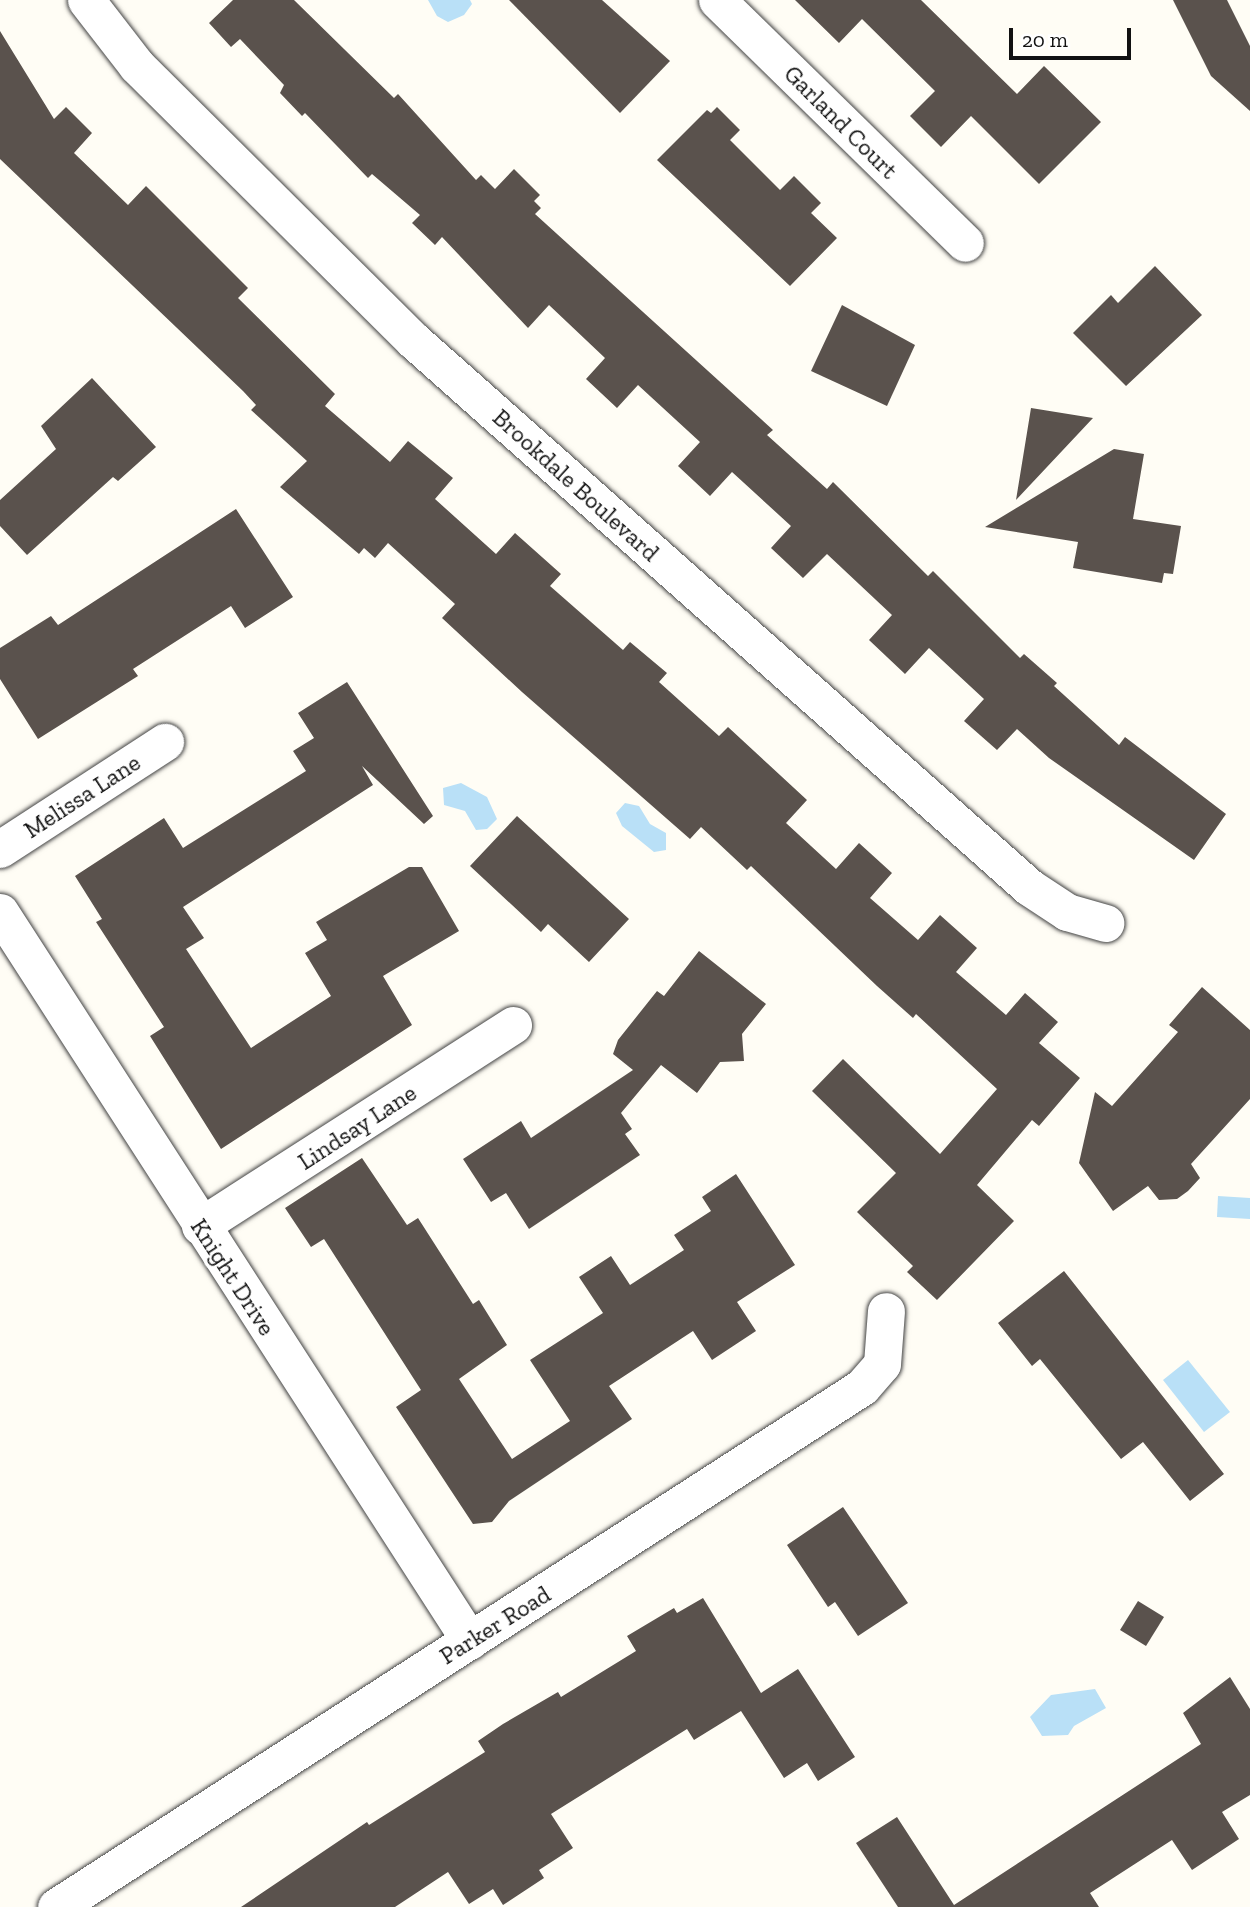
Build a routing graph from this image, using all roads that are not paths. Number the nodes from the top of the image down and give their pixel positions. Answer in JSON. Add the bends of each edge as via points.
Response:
{"nodes":[{"id":1,"x":86,"y":0,"type":"edge"},
{"id":2,"x":717,"y":0,"type":"edge"},
{"id":3,"x":965,"y":243,"type":"dead end"},
{"id":4,"x":165,"y":742,"type":"dead end"},
{"id":5,"x":0,"y":849,"type":"edge"},
{"id":6,"x":0,"y":912,"type":"edge"},
{"id":7,"x":1105,"y":923,"type":"dead end"},
{"id":8,"x":513,"y":1025,"type":"dead end"},
{"id":9,"x":200,"y":1226,"type":"junction"},
{"id":10,"x":886,"y":1311,"type":"dead end"},
{"id":11,"x":470,"y":1641,"type":"junction"},
{"id":12,"x":56,"y":1907,"type":"edge"}],
"edges":[{"from":1,"to":7,"type":"street","name":"Brookdale Boulevard","via":[[138,66],[413,340],[1029,887],[1067,912]]},
{"from":2,"to":3,"type":"street","name":"Garland Court"},
{"from":4,"to":5,"type":"street","name":"Melissa Lane"},
{"from":6,"to":9,"type":"street","name":"Knight Drive"},
{"from":8,"to":9,"type":"street","name":"Lindsay Lane"},
{"from":9,"to":11,"type":"street","name":"Knight Drive"},
{"from":10,"to":11,"type":"street","name":"Parker Road","via":[[882,1364],[862,1387]]},
{"from":11,"to":12,"type":"street","name":"Parker Road"}]}
